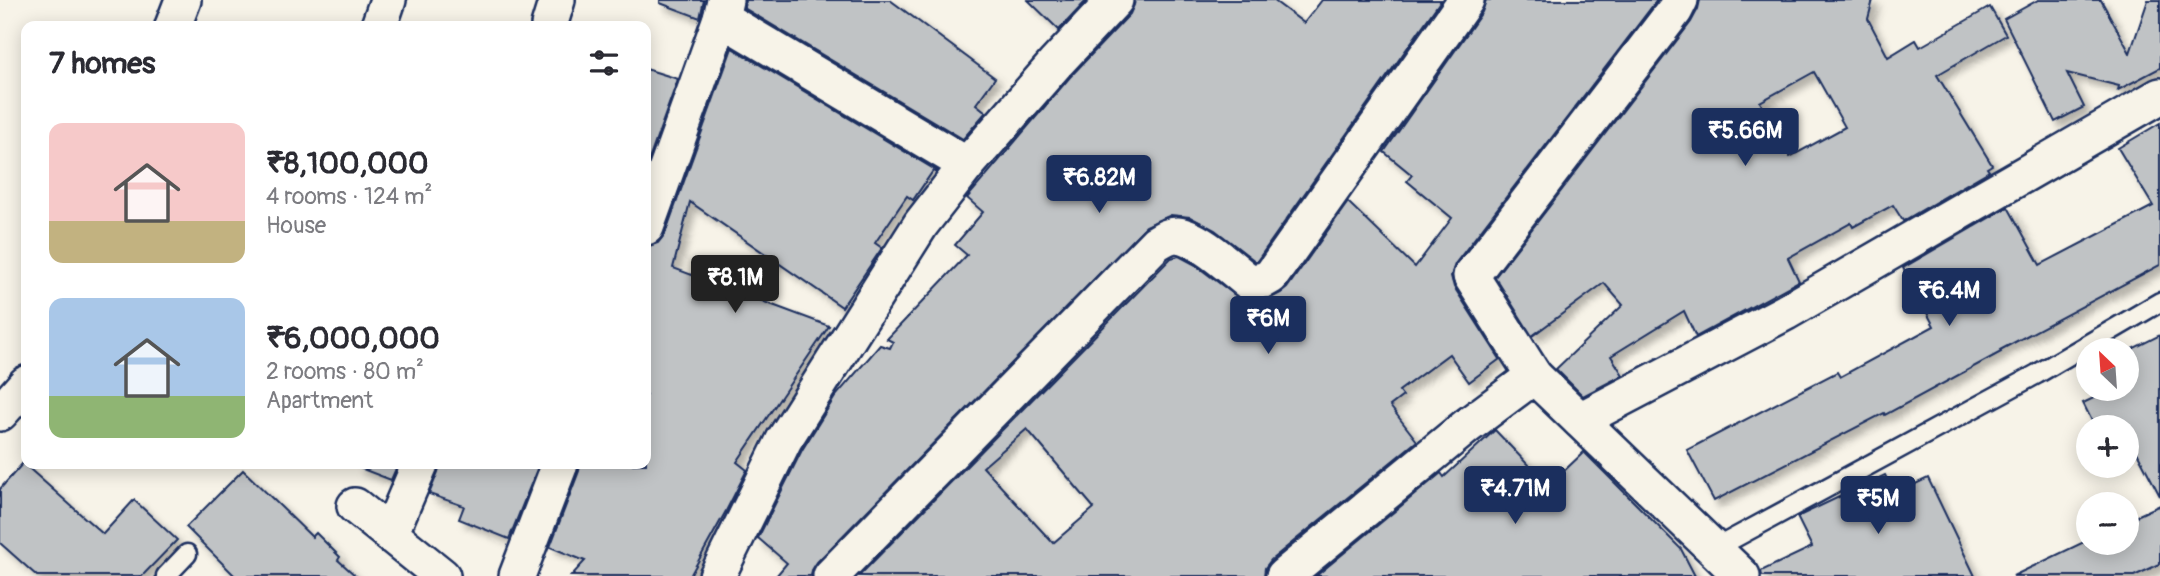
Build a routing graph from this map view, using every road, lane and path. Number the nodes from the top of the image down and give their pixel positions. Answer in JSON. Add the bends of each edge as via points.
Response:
{"nodes":[{"id":1,"x":183,"y":0,"type":"edge"},
{"id":2,"x":388,"y":0,"type":"edge"},
{"id":3,"x":557,"y":0,"type":"edge"},
{"id":4,"x":1115,"y":0,"type":"edge"},
{"id":5,"x":1466,"y":0,"type":"edge"},
{"id":6,"x":1680,"y":0,"type":"edge"},
{"id":7,"x":723,"y":9,"type":"edge"},
{"id":8,"x":175,"y":21,"type":"edge"},
{"id":9,"x":381,"y":21,"type":"edge"},
{"id":10,"x":551,"y":21,"type":"edge"},
{"id":11,"x":2160,"y":96,"type":"edge"},
{"id":12,"x":967,"y":165,"type":"junction"},
{"id":13,"x":651,"y":213,"type":"edge"},
{"id":14,"x":2160,"y":302,"type":"edge"},
{"id":15,"x":1534,"y":376,"type":"junction"},
{"id":16,"x":21,"y":394,"type":"edge"},
{"id":17,"x":10,"y":415,"type":"edge"},
{"id":18,"x":1580,"y":420,"type":"junction"},
{"id":19,"x":418,"y":469,"type":"edge"},
{"id":20,"x":558,"y":469,"type":"edge"},
{"id":21,"x":355,"y":506,"type":"dead end"},
{"id":22,"x":390,"y":534,"type":"junction"},
{"id":23,"x":1714,"y":549,"type":"junction"},
{"id":24,"x":187,"y":554,"type":"dead end"},
{"id":25,"x":728,"y":571,"type":"edge"},
{"id":26,"x":166,"y":576,"type":"edge"},
{"id":27,"x":442,"y":576,"type":"edge"},
{"id":28,"x":517,"y":576,"type":"edge"},
{"id":29,"x":831,"y":576,"type":"edge"},
{"id":30,"x":1284,"y":576,"type":"edge"},
{"id":31,"x":1741,"y":576,"type":"edge"}],
"edges":[{"from":1,"to":8,"type":"street"},
{"from":2,"to":9,"type":"street"},
{"from":3,"to":10,"type":"street"},
{"from":4,"to":12,"type":"street"},
{"from":5,"to":29,"type":"street","via":[[1271,276],[1249,282],[1195,241],[1179,235],[1156,243]]},
{"from":6,"to":15,"type":"street","via":[[1471,276]]},
{"from":7,"to":12,"type":"street"},
{"from":7,"to":13,"type":"street"},
{"from":11,"to":18,"type":"street","via":[[1786,312]]},
{"from":12,"to":25,"type":"street","via":[[921,224],[784,440]]},
{"from":14,"to":23,"type":"lane"},
{"from":15,"to":18,"type":"street"},
{"from":15,"to":30,"type":"street"},
{"from":16,"to":17,"type":"street"},
{"from":18,"to":23,"type":"street"},
{"from":19,"to":22,"type":"street"},
{"from":20,"to":28,"type":"street"},
{"from":21,"to":22,"type":"street"},
{"from":22,"to":27,"type":"street"},
{"from":23,"to":31,"type":"street"},
{"from":24,"to":26,"type":"lane"}]}
